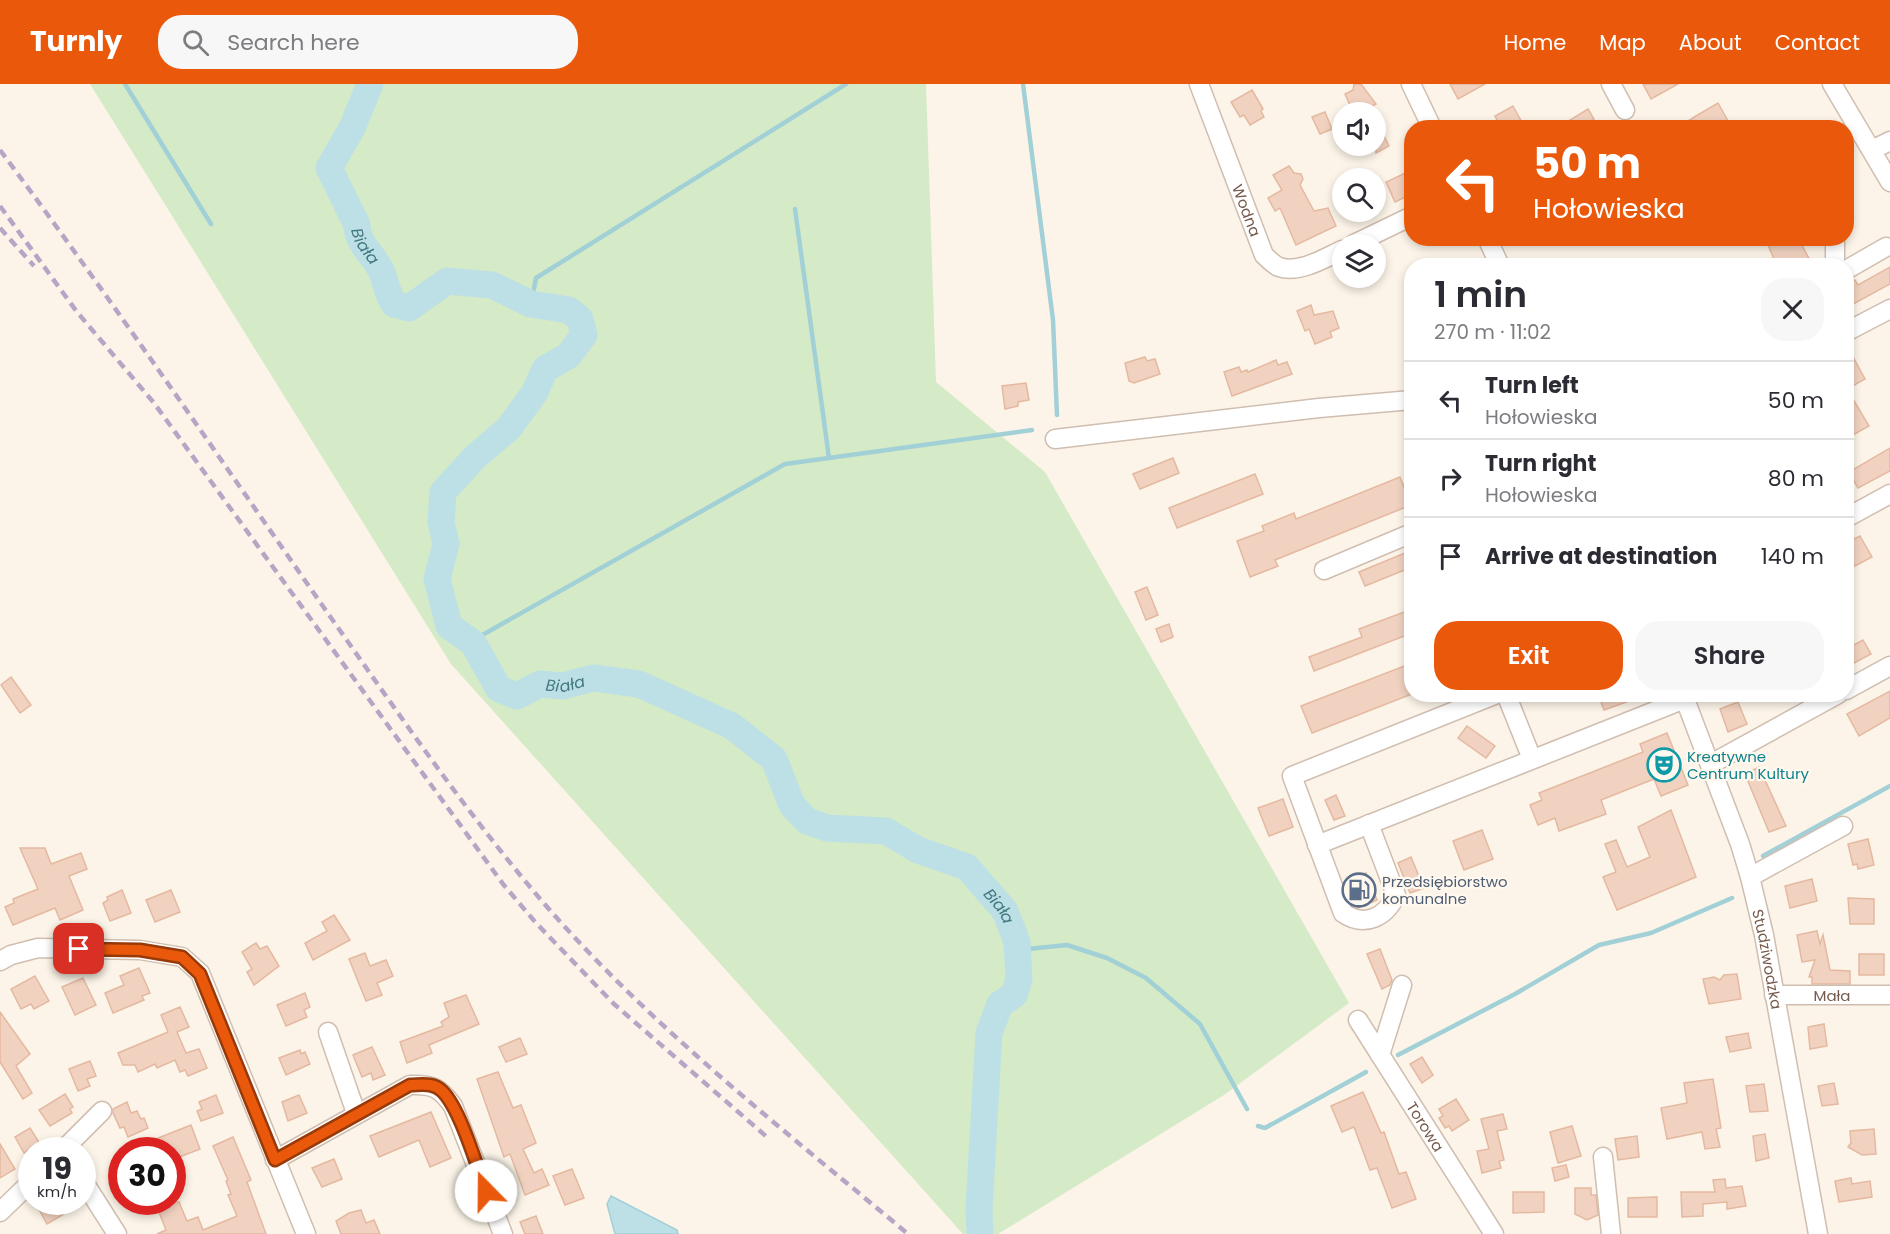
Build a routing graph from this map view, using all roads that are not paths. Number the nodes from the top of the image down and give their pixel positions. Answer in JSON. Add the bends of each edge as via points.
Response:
{"nodes":[{"id":1,"x":1199,"y":84,"type":"edge"},
{"id":2,"x":1411,"y":84,"type":"edge"},
{"id":3,"x":1611,"y":84,"type":"edge"},
{"id":4,"x":1832,"y":84,"type":"edge"},
{"id":5,"x":1625,"y":110,"type":"dead end"},
{"id":6,"x":1428,"y":120,"type":"edge"},
{"id":7,"x":1854,"y":120,"type":"edge"},
{"id":8,"x":1854,"y":120,"type":"edge"},
{"id":9,"x":1890,"y":141,"type":"edge"},
{"id":10,"x":1872,"y":150,"type":"junction"},
{"id":11,"x":1890,"y":182,"type":"edge"},
{"id":12,"x":1404,"y":220,"type":"edge"},
{"id":13,"x":1375,"y":234,"type":"edge"},
{"id":14,"x":1887,"y":246,"type":"dead end"},
{"id":15,"x":1332,"y":255,"type":"edge"},
{"id":16,"x":1854,"y":265,"type":"edge"},
{"id":17,"x":1890,"y":309,"type":"edge"},
{"id":18,"x":1854,"y":328,"type":"edge"},
{"id":19,"x":1404,"y":401,"type":"edge"},
{"id":20,"x":1055,"y":439,"type":"dead end"},
{"id":21,"x":1890,"y":494,"type":"edge"},
{"id":22,"x":1854,"y":514,"type":"edge"},
{"id":23,"x":1404,"y":536,"type":"edge"},
{"id":24,"x":1324,"y":570,"type":"dead end"},
{"id":25,"x":1890,"y":666,"type":"edge"},
{"id":26,"x":1854,"y":686,"type":"edge"},
{"id":27,"x":1477,"y":702,"type":"edge"},
{"id":28,"x":1509,"y":702,"type":"edge"},
{"id":29,"x":1672,"y":702,"type":"edge"},
{"id":30,"x":1686,"y":702,"type":"edge"},
{"id":31,"x":1823,"y":702,"type":"edge"},
{"id":32,"x":1532,"y":759,"type":"junction"},
{"id":33,"x":1711,"y":764,"type":"junction"},
{"id":34,"x":1369,"y":824,"type":"junction"},
{"id":35,"x":1842,"y":826,"type":"dead end"},
{"id":36,"x":1317,"y":845,"type":"junction"},
{"id":37,"x":1750,"y":877,"type":"junction"},
{"id":38,"x":0,"y":962,"type":"edge"},
{"id":39,"x":1402,"y":985,"type":"dead end"},
{"id":40,"x":1774,"y":995,"type":"junction"},
{"id":41,"x":1890,"y":995,"type":"edge"},
{"id":42,"x":1358,"y":1020,"type":"dead end"},
{"id":43,"x":328,"y":1032,"type":"dead end"},
{"id":44,"x":1380,"y":1054,"type":"junction"},
{"id":45,"x":102,"y":1111,"type":"dead end"},
{"id":46,"x":356,"y":1113,"type":"junction"},
{"id":47,"x":77,"y":1137,"type":"edge"},
{"id":48,"x":1602,"y":1157,"type":"dead end"},
{"id":49,"x":275,"y":1160,"type":"junction"},
{"id":50,"x":18,"y":1195,"type":"edge"},
{"id":51,"x":96,"y":1201,"type":"edge"},
{"id":52,"x":0,"y":1212,"type":"edge"},
{"id":53,"x":117,"y":1234,"type":"edge"},
{"id":54,"x":306,"y":1234,"type":"edge"},
{"id":55,"x":503,"y":1234,"type":"edge"},
{"id":56,"x":1494,"y":1234,"type":"edge"},
{"id":57,"x":1611,"y":1234,"type":"edge"},
{"id":58,"x":1818,"y":1234,"type":"edge"}],
"edges":[{"from":1,"to":15,"type":"street","name":"Wodna","via":[[1264,255],[1279,267],[1295,268]]},
{"from":2,"to":6,"type":"street"},
{"from":3,"to":5,"type":"street"},
{"from":4,"to":8,"type":"street"},
{"from":7,"to":10,"type":"street"},
{"from":9,"to":10,"type":"street"},
{"from":10,"to":11,"type":"street"},
{"from":12,"to":13,"type":"street"},
{"from":14,"to":16,"type":"street"},
{"from":17,"to":18,"type":"street"},
{"from":19,"to":20,"type":"street"},
{"from":21,"to":22,"type":"street"},
{"from":23,"to":24,"type":"street"},
{"from":25,"to":26,"type":"street"},
{"from":27,"to":36,"type":"street","via":[[1292,776]]},
{"from":28,"to":32,"type":"street"},
{"from":29,"to":32,"type":"street"},
{"from":30,"to":33,"type":"street","name":"Studziwodzka"},
{"from":31,"to":33,"type":"street"},
{"from":32,"to":34,"type":"street"},
{"from":33,"to":37,"type":"street","name":"Studziwodzka"},
{"from":34,"to":36,"type":"street"},
{"from":34,"to":36,"type":"street","via":[[1396,895],[1390,908],[1377,917],[1354,921],[1343,914]]},
{"from":35,"to":37,"type":"street"},
{"from":37,"to":40,"type":"street","name":"Studziwodzka"},
{"from":38,"to":49,"type":"street","via":[[38,948],[140,950],[182,957],[200,974]]},
{"from":39,"to":44,"type":"street"},
{"from":40,"to":41,"type":"street","name":"Mała"},
{"from":40,"to":58,"type":"street","name":"Studziwodzka"},
{"from":42,"to":44,"type":"street","name":"Torowa"},
{"from":43,"to":46,"type":"street"},
{"from":44,"to":56,"type":"street","name":"Torowa"},
{"from":45,"to":47,"type":"street"},
{"from":46,"to":49,"type":"street"},
{"from":46,"to":55,"type":"street","via":[[410,1085],[429,1084],[441,1090],[453,1106]]},
{"from":48,"to":57,"type":"street"},
{"from":49,"to":54,"type":"street"},
{"from":50,"to":52,"type":"street"},
{"from":51,"to":53,"type":"street"}]}
